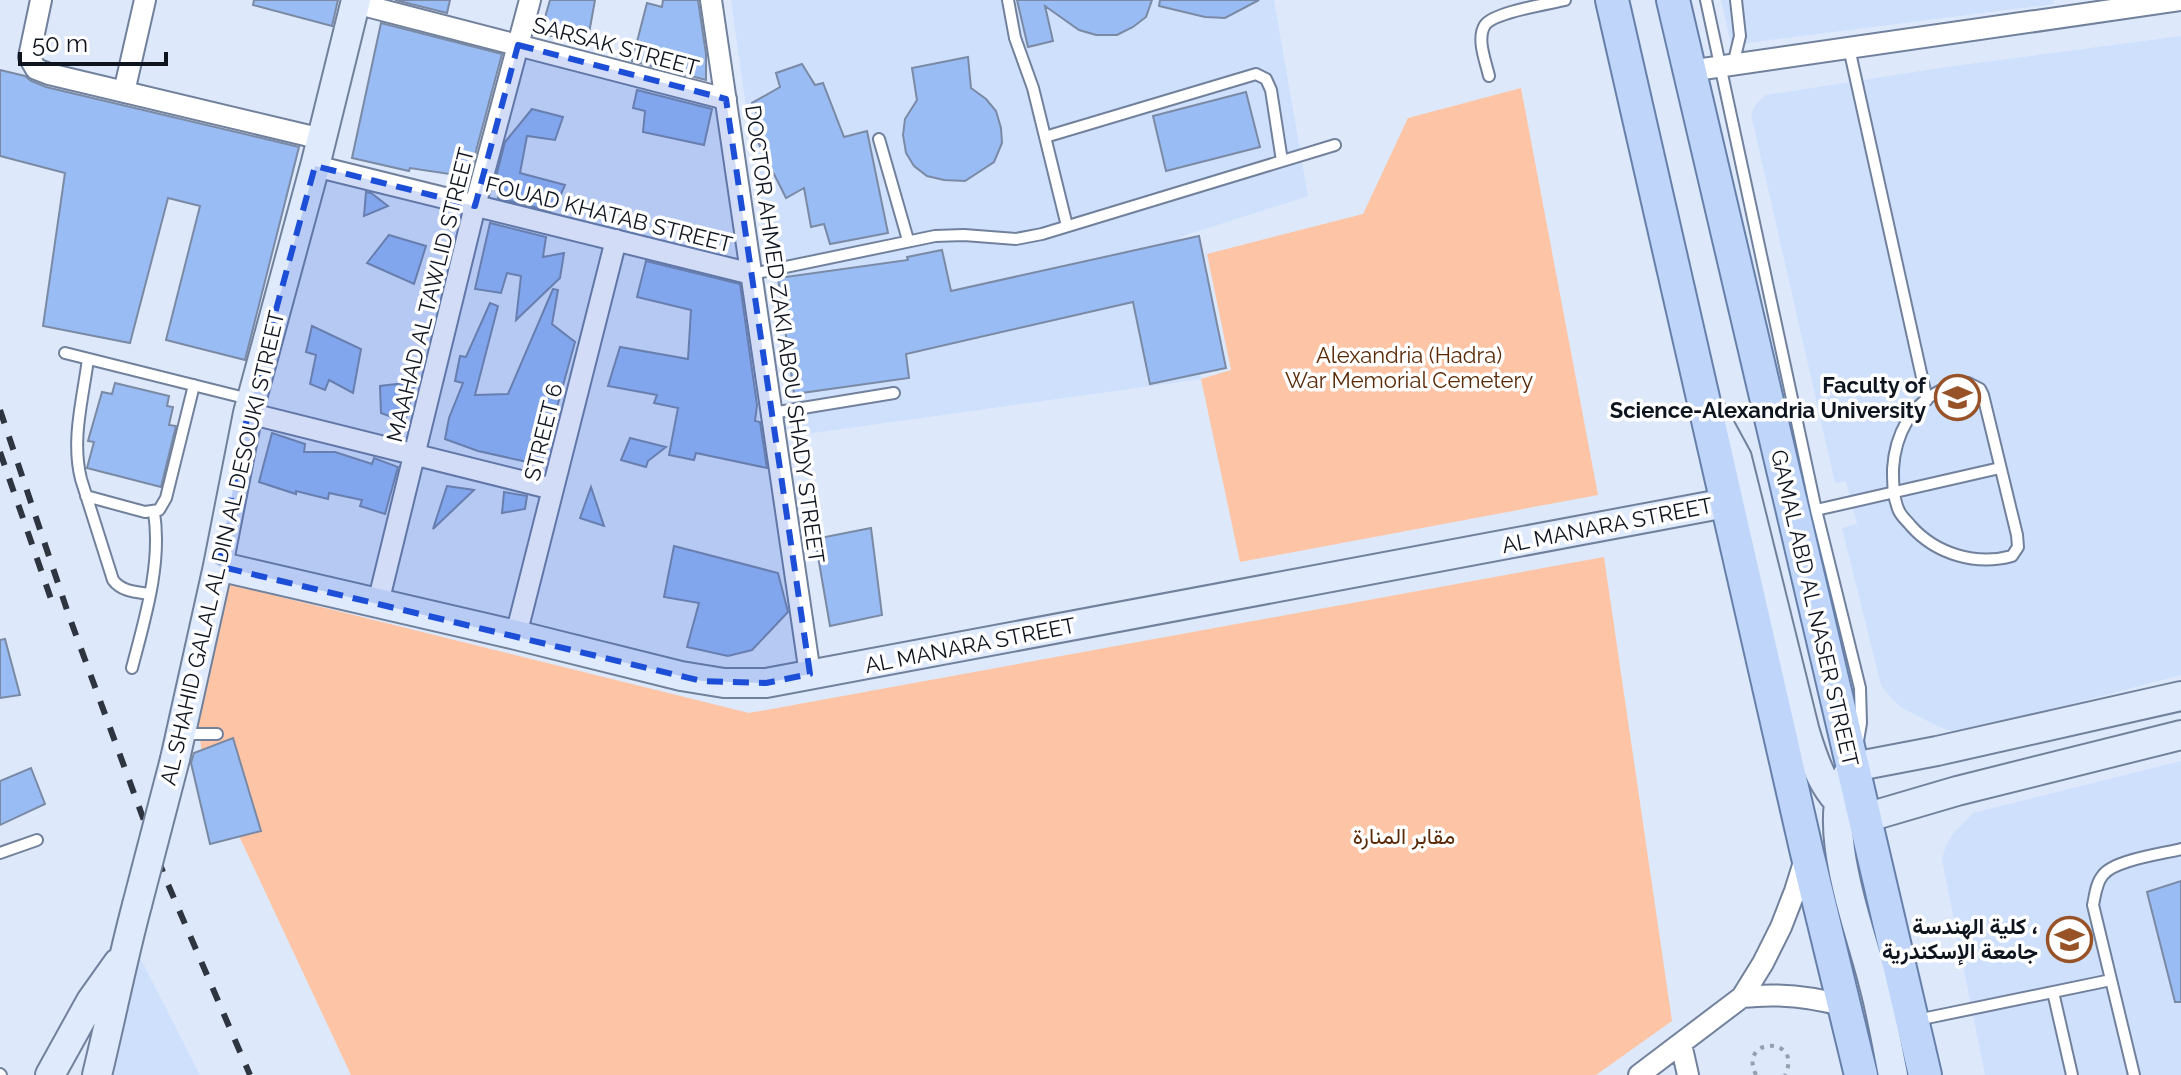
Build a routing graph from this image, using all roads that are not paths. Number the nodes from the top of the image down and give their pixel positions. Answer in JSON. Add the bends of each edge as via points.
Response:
{"nodes":[{"id":1,"x":41,"y":0,"type":"edge"},
{"id":2,"x":145,"y":0,"type":"edge"},
{"id":3,"x":530,"y":0,"type":"edge"},
{"id":4,"x":711,"y":0,"type":"edge"},
{"id":5,"x":1008,"y":0,"type":"edge"},
{"id":6,"x":1565,"y":0,"type":"edge"},
{"id":7,"x":1612,"y":0,"type":"edge"},
{"id":8,"x":1673,"y":0,"type":"edge"},
{"id":9,"x":1706,"y":0,"type":"edge"},
{"id":10,"x":1736,"y":0,"type":"edge"},
{"id":11,"x":2181,"y":0,"type":"edge"},
{"id":12,"x":356,"y":2,"type":"edge"},
{"id":13,"x":2091,"y":6,"type":"edge"},
{"id":14,"x":518,"y":45,"type":"junction"},
{"id":15,"x":1849,"y":48,"type":"junction"},
{"id":16,"x":1714,"y":67,"type":"junction"},
{"id":17,"x":1489,"y":76,"type":"dead end"},
{"id":18,"x":124,"y":92,"type":"junction"},
{"id":19,"x":726,"y":99,"type":"junction"},
{"id":20,"x":1045,"y":137,"type":"junction"},
{"id":21,"x":879,"y":139,"type":"dead end"},
{"id":22,"x":1335,"y":145,"type":"dead end"},
{"id":23,"x":319,"y":153,"type":"junction"},
{"id":24,"x":1282,"y":161,"type":"junction"},
{"id":25,"x":475,"y":206,"type":"junction"},
{"id":26,"x":1067,"y":226,"type":"junction"},
{"id":27,"x":616,"y":240,"type":"junction"},
{"id":28,"x":908,"y":240,"type":"junction"},
{"id":29,"x":752,"y":274,"type":"junction"},
{"id":30,"x":65,"y":353,"type":"dead end"},
{"id":31,"x":88,"y":359,"type":"junction"},
{"id":32,"x":194,"y":385,"type":"junction"},
{"id":33,"x":894,"y":393,"type":"dead end"},
{"id":34,"x":1702,"y":397,"type":"junction"},
{"id":35,"x":1927,"y":400,"type":"junction"},
{"id":36,"x":250,"y":406,"type":"junction"},
{"id":37,"x":772,"y":413,"type":"junction"},
{"id":38,"x":415,"y":454,"type":"junction"},
{"id":39,"x":2000,"y":468,"type":"junction"},
{"id":40,"x":553,"y":489,"type":"junction"},
{"id":41,"x":1894,"y":492,"type":"junction"},
{"id":42,"x":86,"y":496,"type":"junction"},
{"id":43,"x":1726,"y":503,"type":"junction"},
{"id":44,"x":1816,"y":510,"type":"junction"},
{"id":45,"x":154,"y":512,"type":"junction"},
{"id":46,"x":218,"y":566,"type":"junction"},
{"id":47,"x":150,"y":594,"type":"junction"},
{"id":48,"x":378,"y":603,"type":"junction"},
{"id":49,"x":516,"y":635,"type":"junction"},
{"id":50,"x":132,"y":668,"type":"dead end"},
{"id":51,"x":810,"y":674,"type":"junction"},
{"id":52,"x":2181,"y":696,"type":"edge"},
{"id":53,"x":217,"y":734,"type":"dead end"},
{"id":54,"x":2181,"y":735,"type":"edge"},
{"id":55,"x":178,"y":746,"type":"junction"},
{"id":56,"x":1853,"y":767,"type":"junction"},
{"id":57,"x":1838,"y":800,"type":"junction"},
{"id":58,"x":1865,"y":818,"type":"junction"},
{"id":59,"x":37,"y":840,"type":"dead end"},
{"id":60,"x":2181,"y":849,"type":"edge"},
{"id":61,"x":0,"y":853,"type":"edge"},
{"id":62,"x":1807,"y":853,"type":"junction"},
{"id":63,"x":123,"y":955,"type":"junction"},
{"id":64,"x":2111,"y":980,"type":"junction"},
{"id":65,"x":2053,"y":992,"type":"junction"},
{"id":66,"x":1742,"y":997,"type":"junction"},
{"id":67,"x":1844,"y":1006,"type":"junction"},
{"id":68,"x":1912,"y":1021,"type":"junction"},
{"id":69,"x":1681,"y":1044,"type":"junction"},
{"id":70,"x":1659,"y":1067,"type":"edge"},
{"id":71,"x":50,"y":1075,"type":"edge"},
{"id":72,"x":97,"y":1075,"type":"edge"},
{"id":73,"x":1639,"y":1075,"type":"edge"},
{"id":74,"x":1688,"y":1075,"type":"edge"},
{"id":75,"x":1861,"y":1075,"type":"edge"},
{"id":76,"x":1893,"y":1075,"type":"edge"},
{"id":77,"x":1925,"y":1075,"type":"edge"},
{"id":78,"x":2072,"y":1075,"type":"edge"},
{"id":79,"x":2134,"y":1075,"type":"edge"}],
"edges":[{"from":1,"to":18,"type":"street","name":"FOUAD KHATAB STREET","via":[[29,57],[36,69]]},
{"from":2,"to":18,"type":"street"},
{"from":3,"to":14,"type":"street","name":"MAAHAD AL TAWLID STREET"},
{"from":4,"to":19,"type":"street","name":"DOCTOR AHMED ZAKI ABOU SHADY STREET"},
{"from":5,"to":20,"type":"lane"},
{"from":6,"to":17,"type":"lane","via":[[1503,15],[1485,25],[1482,48]]},
{"from":7,"to":34,"type":"main road"},
{"from":8,"to":16,"type":"main road","name":"GAMAL ABD AL NASER STREET"},
{"from":9,"to":16,"type":"lane"},
{"from":10,"to":16,"type":"lane","via":[[1740,36]]},
{"from":11,"to":13,"type":"street"},
{"from":12,"to":14,"type":"street","name":"SARSAK STREET"},
{"from":12,"to":23,"type":"main road","name":"AL SHAHID GALAL AL DIN AL DESOUKI STREET"},
{"from":13,"to":15,"type":"street"},
{"from":14,"to":19,"type":"street","name":"SARSAK STREET"},
{"from":14,"to":25,"type":"street","name":"MAAHAD AL TAWLID STREET"},
{"from":15,"to":16,"type":"street"},
{"from":15,"to":35,"type":"lane"},
{"from":16,"to":44,"type":"lane"},
{"from":16,"to":56,"type":"main road","name":"GAMAL ABD AL NASER STREET"},
{"from":18,"to":23,"type":"street","name":"FOUAD KHATAB STREET"},
{"from":19,"to":29,"type":"street","name":"DOCTOR AHMED ZAKI ABOU SHADY STREET"},
{"from":20,"to":24,"type":"lane","via":[[1256,74],[1271,90]]},
{"from":20,"to":26,"type":"lane"},
{"from":21,"to":28,"type":"lane"},
{"from":22,"to":24,"type":"lane"},
{"from":23,"to":25,"type":"street","name":"FOUAD KHATAB STREET"},
{"from":23,"to":36,"type":"main road","name":"AL SHAHID GALAL AL DIN AL DESOUKI STREET"},
{"from":24,"to":26,"type":"lane"},
{"from":25,"to":27,"type":"street","name":"FOUAD KHATAB STREET"},
{"from":25,"to":38,"type":"street","name":"MAAHAD AL TAWLID STREET"},
{"from":26,"to":28,"type":"lane","via":[[1016,239],[964,235]]},
{"from":27,"to":29,"type":"street","name":"FOUAD KHATAB STREET"},
{"from":27,"to":40,"type":"street","name":"STREET 6"},
{"from":28,"to":29,"type":"lane"},
{"from":29,"to":37,"type":"street","name":"DOCTOR AHMED ZAKI ABOU SHADY STREET"},
{"from":30,"to":31,"type":"lane"},
{"from":31,"to":32,"type":"lane"},
{"from":31,"to":42,"type":"lane","via":[[76,444]]},
{"from":32,"to":36,"type":"lane"},
{"from":32,"to":45,"type":"lane","via":[[166,498]]},
{"from":33,"to":37,"type":"lane"},
{"from":34,"to":43,"type":"main road"},
{"from":34,"to":57,"type":"main road","via":[[1737,458],[1805,732],[1823,781]]},
{"from":35,"to":39,"type":"lane","via":[[1968,383],[1980,389]]},
{"from":35,"to":41,"type":"lane","via":[[1903,425],[1894,450]]},
{"from":36,"to":38,"type":"street"},
{"from":36,"to":46,"type":"main road","name":"AL SHAHID GALAL AL DIN AL DESOUKI STREET"},
{"from":37,"to":51,"type":"street","name":"DOCTOR AHMED ZAKI ABOU SHADY STREET"},
{"from":38,"to":40,"type":"street"},
{"from":38,"to":48,"type":"street","name":"MAAHAD AL TAWLID STREET"},
{"from":39,"to":41,"type":"lane"},
{"from":39,"to":41,"type":"lane","via":[[2018,547],[2001,559],[1972,559],[1944,551],[1920,536],[1900,514]]},
{"from":40,"to":49,"type":"street","name":"STREET 6"},
{"from":41,"to":44,"type":"lane"},
{"from":42,"to":45,"type":"lane"},
{"from":42,"to":47,"type":"lane","via":[[113,580],[121,588]]},
{"from":43,"to":51,"type":"main road","name":"AL MANARA STREET"},
{"from":43,"to":62,"type":"main road"},
{"from":44,"to":56,"type":"lane","via":[[1860,688],[1861,723]]},
{"from":45,"to":47,"type":"lane"},
{"from":46,"to":48,"type":"main road","name":"AL MANARA STREET"},
{"from":46,"to":55,"type":"main road","name":"AL SHAHID GALAL AL DIN AL DESOUKI STREET"},
{"from":47,"to":50,"type":"lane"},
{"from":48,"to":49,"type":"main road","name":"AL MANARA STREET"},
{"from":49,"to":51,"type":"main road","name":"AL MANARA STREET","via":[[702,681],[756,683]]},
{"from":52,"to":56,"type":"main road"},
{"from":53,"to":55,"type":"lane"},
{"from":54,"to":58,"type":"main road"},
{"from":55,"to":63,"type":"main road","name":"AL SHAHID GALAL AL DIN AL DESOUKI STREET","bridge":true},
{"from":56,"to":57,"type":"main road"},
{"from":56,"to":58,"type":"main road","name":"GAMAL ABD AL NASER STREET"},
{"from":57,"to":58,"type":"main road"},
{"from":57,"to":76,"type":"main road","via":[[1837,831],[1848,888]]},
{"from":58,"to":68,"type":"main road","name":"GAMAL ABD AL NASER STREET"},
{"from":59,"to":61,"type":"lane"},
{"from":60,"to":64,"type":"lane","via":[[2103,874],[2093,905]]},
{"from":62,"to":66,"type":"street","via":[[1781,927]]},
{"from":62,"to":67,"type":"main road"},
{"from":63,"to":71,"type":"main road","name":"AL SHAHID GALAL AL DIN AL DESOUKI STREET"},
{"from":63,"to":72,"type":"main road","name":"AL SHAHID GALAL AL DIN AL DESOUKI STREET"},
{"from":64,"to":65,"type":"lane"},
{"from":64,"to":79,"type":"lane"},
{"from":65,"to":68,"type":"lane"},
{"from":65,"to":78,"type":"lane"},
{"from":66,"to":67,"type":"street","via":[[1784,994]]},
{"from":66,"to":69,"type":"street"},
{"from":67,"to":75,"type":"main road"},
{"from":68,"to":77,"type":"main road","name":"GAMAL ABD AL NASER STREET"},
{"from":69,"to":70,"type":"street"},
{"from":69,"to":74,"type":"street"},
{"from":70,"to":73,"type":"street"}]}
